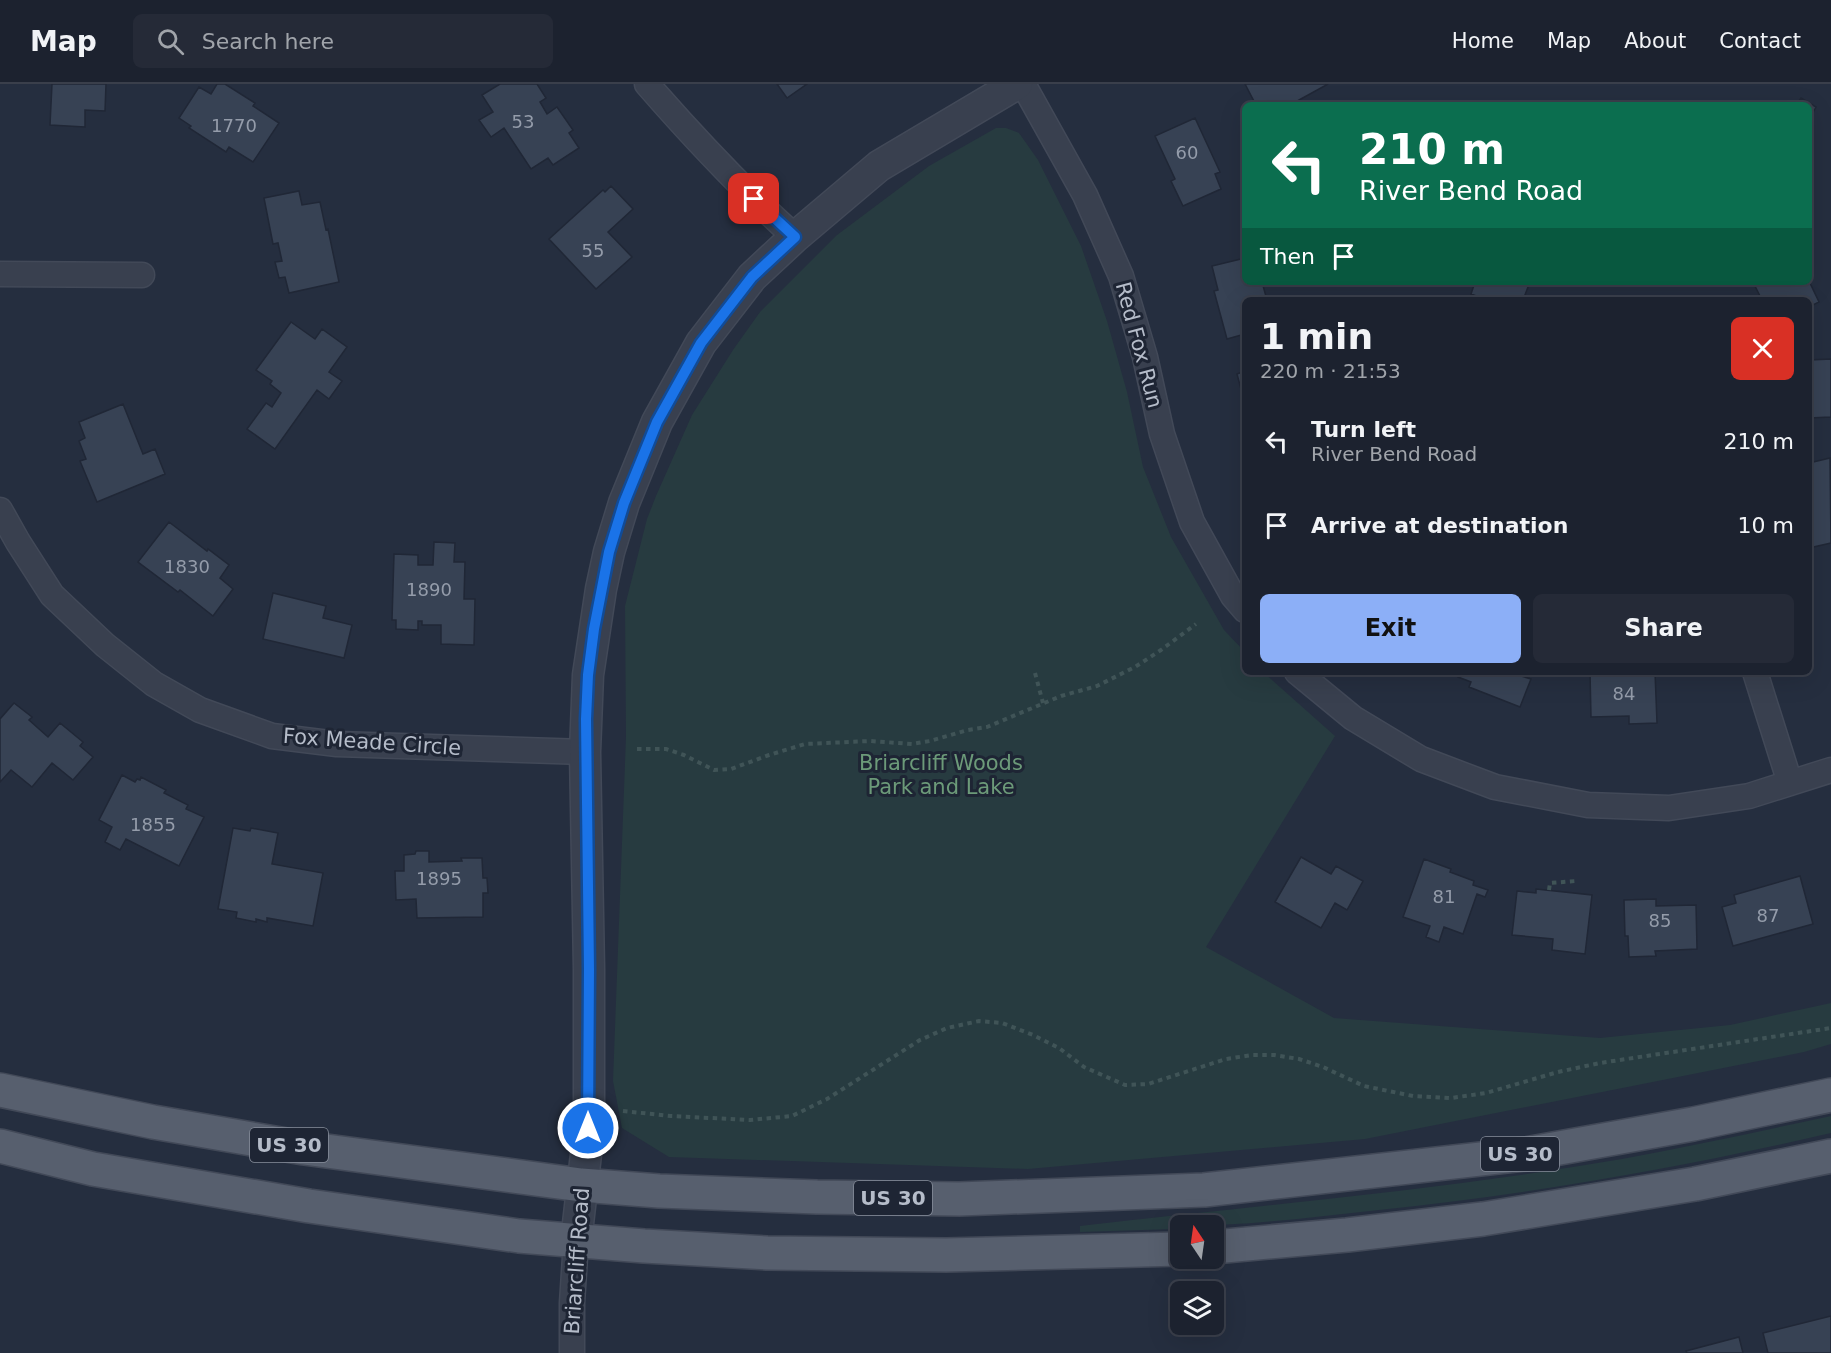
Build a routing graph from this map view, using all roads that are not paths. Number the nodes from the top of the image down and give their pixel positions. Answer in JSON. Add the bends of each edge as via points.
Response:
{"nodes":[{"id":1,"x":647,"y":84,"type":"edge"},
{"id":2,"x":1017,"y":84,"type":"edge"},
{"id":3,"x":1023,"y":84,"type":"edge"},
{"id":4,"x":795,"y":237,"type":"junction"},
{"id":5,"x":0,"y":274,"type":"edge"},
{"id":6,"x":142,"y":275,"type":"dead end"},
{"id":7,"x":0,"y":510,"type":"edge"},
{"id":8,"x":1242,"y":606,"type":"edge"},
{"id":9,"x":1302,"y":675,"type":"edge"},
{"id":10,"x":1756,"y":675,"type":"edge"},
{"id":11,"x":585,"y":752,"type":"junction"},
{"id":12,"x":1831,"y":770,"type":"edge"},
{"id":13,"x":1790,"y":783,"type":"junction"},
{"id":14,"x":0,"y":1090,"type":"edge"},
{"id":15,"x":1831,"y":1095,"type":"edge"},
{"id":16,"x":0,"y":1146,"type":"edge"},
{"id":17,"x":1831,"y":1156,"type":"edge"},
{"id":18,"x":582,"y":1185,"type":"junction"},
{"id":19,"x":576,"y":1241,"type":"junction"},
{"id":20,"x":1224,"y":1246,"type":"edge"},
{"id":21,"x":1170,"y":1249,"type":"edge"},
{"id":22,"x":572,"y":1353,"type":"edge"}],
"edges":[{"from":1,"to":4,"type":"street","via":[[697,141]]},
{"from":2,"to":4,"type":"street","name":"Briarcliff Road","via":[[879,166]]},
{"from":3,"to":8,"type":"street","name":"Red Fox Run","via":[[1085,195],[1121,276],[1162,434],[1192,522]]},
{"from":4,"to":11,"type":"street","name":"Briarcliff Road","via":[[752,277],[701,343],[657,422],[609,552],[588,675]]},
{"from":5,"to":6,"type":"street"},
{"from":7,"to":11,"type":"street","name":"Fox Meade Circle","via":[[52,595],[154,684],[200,710],[272,736],[337,744]]},
{"from":9,"to":13,"type":"street","via":[[1353,718],[1421,759],[1495,787],[1588,805],[1669,808],[1749,796]]},
{"from":10,"to":13,"type":"street"},
{"from":11,"to":18,"type":"street","name":"Briarcliff Road","via":[[589,1116]]},
{"from":12,"to":13,"type":"street"},
{"from":14,"to":18,"type":"main road","number":"US 30","via":[[304,1148]]},
{"from":15,"to":18,"type":"main road","number":"US 30","via":[[1526,1154],[1204,1190],[935,1198],[817,1197]]},
{"from":16,"to":19,"type":"main road","via":[[93,1169],[309,1206]]},
{"from":17,"to":20,"type":"main road","via":[[1695,1184],[1483,1219]]},
{"from":18,"to":19,"type":"street","name":"Briarcliff Road"},
{"from":19,"to":21,"type":"main road","via":[[791,1253],[946,1255]]},
{"from":19,"to":22,"type":"street","name":"Briarcliff Road"}]}
